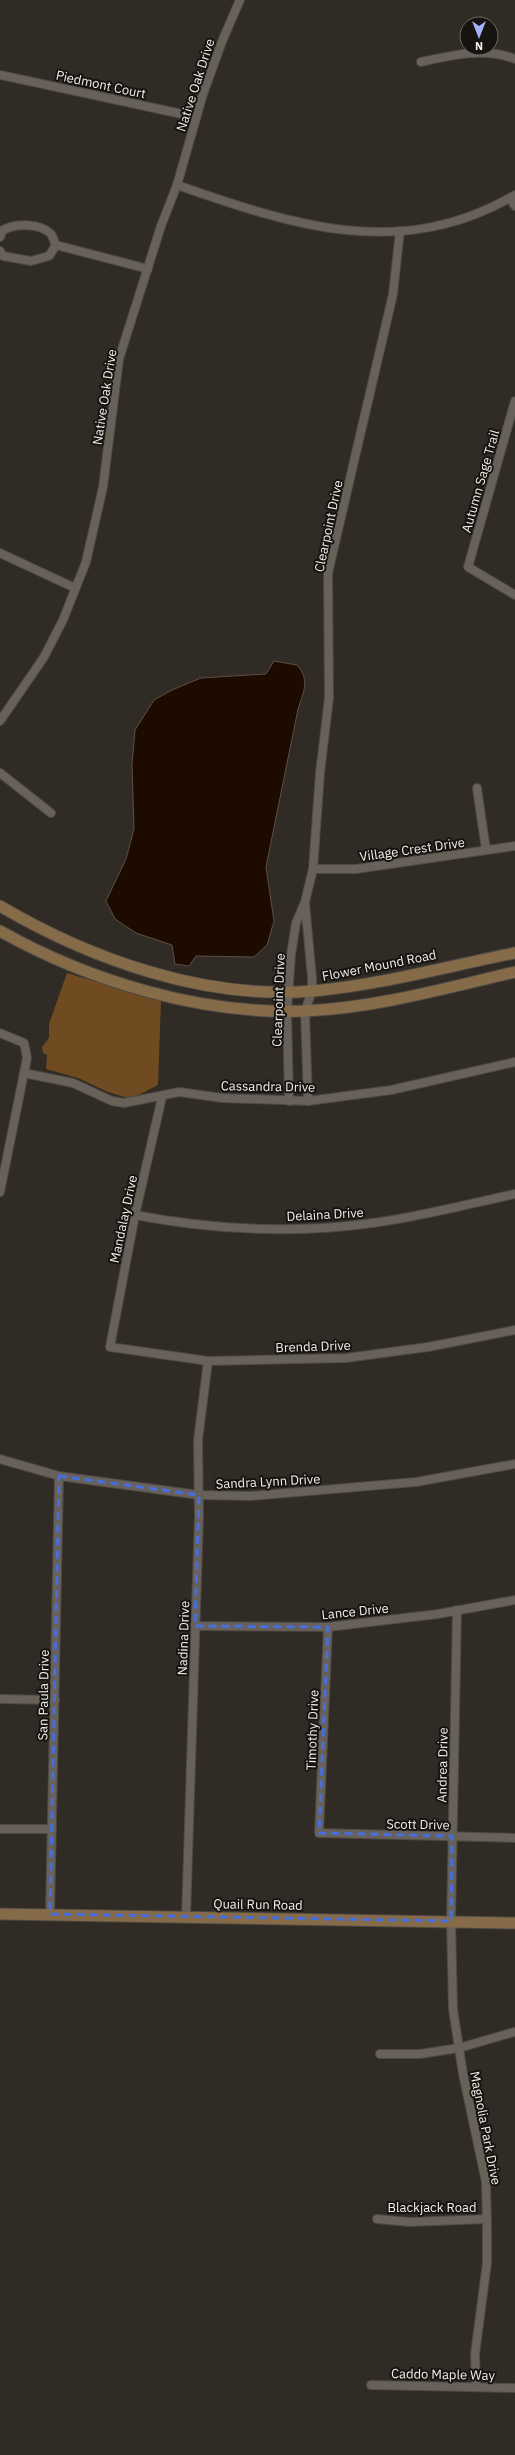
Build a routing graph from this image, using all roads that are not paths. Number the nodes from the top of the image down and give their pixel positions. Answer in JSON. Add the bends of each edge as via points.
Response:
{"nodes":[{"id":1,"x":240,"y":0,"type":"edge"},
{"id":2,"x":515,"y":59,"type":"edge"},
{"id":3,"x":421,"y":62,"type":"dead end"},
{"id":4,"x":0,"y":75,"type":"edge"},
{"id":5,"x":196,"y":117,"type":"junction"},
{"id":6,"x":177,"y":185,"type":"junction"},
{"id":7,"x":512,"y":197,"type":"edge"},
{"id":8,"x":515,"y":206,"type":"edge"},
{"id":9,"x":400,"y":231,"type":"junction"},
{"id":10,"x":0,"y":237,"type":"edge"},
{"id":11,"x":56,"y":245,"type":"junction"},
{"id":12,"x":0,"y":251,"type":"edge"},
{"id":13,"x":148,"y":269,"type":"junction"},
{"id":14,"x":515,"y":401,"type":"edge"},
{"id":15,"x":0,"y":553,"type":"edge"},
{"id":16,"x":76,"y":588,"type":"junction"},
{"id":17,"x":515,"y":595,"type":"edge"},
{"id":18,"x":0,"y":721,"type":"edge"},
{"id":19,"x":0,"y":773,"type":"edge"},
{"id":20,"x":477,"y":788,"type":"dead end"},
{"id":21,"x":51,"y":813,"type":"dead end"},
{"id":22,"x":515,"y":846,"type":"edge"},
{"id":23,"x":486,"y":850,"type":"junction"},
{"id":24,"x":312,"y":868,"type":"junction"},
{"id":25,"x":305,"y":902,"type":"junction"},
{"id":26,"x":0,"y":906,"type":"edge"},
{"id":27,"x":0,"y":931,"type":"edge"},
{"id":28,"x":515,"y":953,"type":"edge"},
{"id":29,"x":515,"y":972,"type":"edge"},
{"id":30,"x":289,"y":991,"type":"junction"},
{"id":31,"x":312,"y":991,"type":"junction"},
{"id":32,"x":287,"y":1011,"type":"junction"},
{"id":33,"x":305,"y":1011,"type":"junction"},
{"id":34,"x":0,"y":1033,"type":"edge"},
{"id":35,"x":515,"y":1062,"type":"edge"},
{"id":36,"x":24,"y":1073,"type":"junction"},
{"id":37,"x":162,"y":1097,"type":"junction"},
{"id":38,"x":289,"y":1101,"type":"junction"},
{"id":39,"x":308,"y":1101,"type":"junction"},
{"id":40,"x":3,"y":1161,"type":"edge"},
{"id":41,"x":0,"y":1192,"type":"edge"},
{"id":42,"x":515,"y":1194,"type":"edge"},
{"id":43,"x":135,"y":1215,"type":"junction"},
{"id":44,"x":515,"y":1330,"type":"edge"},
{"id":45,"x":110,"y":1347,"type":"joint"},
{"id":46,"x":208,"y":1361,"type":"junction"},
{"id":47,"x":0,"y":1459,"type":"edge"},
{"id":48,"x":515,"y":1464,"type":"edge"},
{"id":49,"x":59,"y":1476,"type":"junction"},
{"id":50,"x":198,"y":1495,"type":"junction"},
{"id":51,"x":515,"y":1600,"type":"edge"},
{"id":52,"x":458,"y":1610,"type":"junction"},
{"id":53,"x":195,"y":1626,"type":"junction"},
{"id":54,"x":328,"y":1627,"type":"junction"},
{"id":55,"x":0,"y":1699,"type":"edge"},
{"id":56,"x":55,"y":1700,"type":"junction"},
{"id":57,"x":0,"y":1829,"type":"edge"},
{"id":58,"x":52,"y":1829,"type":"junction"},
{"id":59,"x":320,"y":1833,"type":"joint"},
{"id":60,"x":452,"y":1836,"type":"junction"},
{"id":61,"x":515,"y":1838,"type":"edge"},
{"id":62,"x":0,"y":1914,"type":"edge"},
{"id":63,"x":50,"y":1914,"type":"junction"},
{"id":64,"x":186,"y":1917,"type":"junction"},
{"id":65,"x":451,"y":1921,"type":"junction"},
{"id":66,"x":515,"y":1923,"type":"edge"},
{"id":67,"x":514,"y":2032,"type":"edge"},
{"id":68,"x":459,"y":2048,"type":"junction"},
{"id":69,"x":380,"y":2054,"type":"dead end"},
{"id":70,"x":377,"y":2219,"type":"dead end"},
{"id":71,"x":487,"y":2219,"type":"junction"},
{"id":72,"x":371,"y":2385,"type":"dead end"},
{"id":73,"x":476,"y":2387,"type":"junction"},
{"id":74,"x":515,"y":2388,"type":"edge"}],
"edges":[{"from":1,"to":5,"type":"street","name":"Native Oak Drive","via":[[223,39]]},
{"from":2,"to":3,"type":"street","via":[[486,52],[465,53]]},
{"from":4,"to":5,"type":"street","name":"Piedmont Court"},
{"from":5,"to":6,"type":"street","name":"Native Oak Drive"},
{"from":6,"to":9,"type":"street","via":[[292,221],[346,231]]},
{"from":6,"to":13,"type":"street","name":"Native Oak Drive"},
{"from":7,"to":8,"type":"street"},
{"from":7,"to":9,"type":"street","via":[[442,226]]},
{"from":9,"to":24,"type":"street","name":"Clearpoint Drive","via":[[393,294],[328,572],[331,676]]},
{"from":10,"to":11,"type":"street","via":[[3,230],[19,224],[43,229],[52,235]]},
{"from":11,"to":12,"type":"street","via":[[49,256],[30,261],[3,256]]},
{"from":11,"to":13,"type":"street"},
{"from":13,"to":16,"type":"street","name":"Native Oak Drive","via":[[119,359],[103,487],[86,562]]},
{"from":14,"to":17,"type":"street","name":"Autumn Sage Trail","via":[[468,567]]},
{"from":15,"to":16,"type":"street"},
{"from":16,"to":18,"type":"street","name":"Native Oak Drive","via":[[44,657]]},
{"from":19,"to":21,"type":"street"},
{"from":20,"to":23,"type":"street"},
{"from":22,"to":23,"type":"street","name":"Village Crest Drive"},
{"from":23,"to":24,"type":"street","name":"Village Crest Drive","via":[[356,869]]},
{"from":24,"to":25,"type":"street","name":"Clearpoint Drive"},
{"from":25,"to":30,"type":"street","name":"Clearpoint Drive","via":[[296,922]]},
{"from":25,"to":31,"type":"street","name":"Clearpoint Drive"},
{"from":26,"to":30,"type":"main road","name":"Flower Mound Road","via":[[44,931],[98,956],[158,975],[217,986]]},
{"from":27,"to":32,"type":"main road","via":[[32,949],[73,966],[144,990],[219,1007]]},
{"from":28,"to":31,"type":"main road","name":"Flower Mound Road","via":[[357,986]]},
{"from":29,"to":33,"type":"main road","via":[[377,1002]]},
{"from":30,"to":31,"type":"main road","name":"Flower Mound Road"},
{"from":30,"to":32,"type":"street","name":"Clearpoint Drive"},
{"from":31,"to":33,"type":"street","name":"Clearpoint Drive"},
{"from":32,"to":33,"type":"main road"},
{"from":32,"to":38,"type":"street","name":"Clearpoint Drive"},
{"from":33,"to":39,"type":"street","name":"Clearpoint Drive"},
{"from":34,"to":36,"type":"street","via":[[24,1043],[27,1058]]},
{"from":35,"to":39,"type":"street","name":"Cassandra Drive","via":[[378,1092]]},
{"from":36,"to":37,"type":"street","name":"Cassandra Drive","via":[[73,1083],[112,1101],[124,1103]]},
{"from":36,"to":40,"type":"street"},
{"from":37,"to":38,"type":"street","name":"Cassandra Drive","via":[[168,1093],[179,1092],[223,1098]]},
{"from":37,"to":43,"type":"street","name":"Mandalay Drive"},
{"from":38,"to":39,"type":"street","name":"Cassandra Drive"},
{"from":40,"to":41,"type":"street"},
{"from":42,"to":43,"type":"street","name":"Delaina Drive","via":[[373,1223],[305,1229],[231,1228],[178,1223]]},
{"from":43,"to":45,"type":"street","name":"Mandalay Drive"},
{"from":44,"to":46,"type":"street","name":"Brenda Drive","via":[[428,1347],[346,1358]]},
{"from":45,"to":46,"type":"street","name":"Brenda Drive"},
{"from":46,"to":50,"type":"street","name":"Nadina Drive","via":[[198,1440]]},
{"from":47,"to":49,"type":"street","name":"Sandra Lynn Drive"},
{"from":48,"to":50,"type":"street","name":"Sandra Lynn Drive","via":[[416,1482],[251,1496]]},
{"from":49,"to":50,"type":"street","name":"Sandra Lynn Drive"},
{"from":49,"to":56,"type":"street","name":"San Paula Drive"},
{"from":50,"to":53,"type":"street","name":"Nadina Drive"},
{"from":51,"to":52,"type":"street","name":"Lance Drive"},
{"from":52,"to":54,"type":"street","name":"Lance Drive"},
{"from":52,"to":60,"type":"street","name":"Andrea Drive"},
{"from":53,"to":54,"type":"street","name":"Lance Drive"},
{"from":53,"to":64,"type":"street","name":"Nadina Drive"},
{"from":54,"to":59,"type":"street","name":"Timothy Drive"},
{"from":55,"to":56,"type":"street"},
{"from":56,"to":58,"type":"street","name":"San Paula Drive"},
{"from":57,"to":58,"type":"street"},
{"from":58,"to":63,"type":"street","name":"San Paula Drive"},
{"from":59,"to":60,"type":"street","name":"Scott Drive"},
{"from":60,"to":61,"type":"street","name":"Scott Drive"},
{"from":60,"to":65,"type":"street","name":"Andrea Drive"},
{"from":62,"to":63,"type":"main road","name":"Quail Run Road"},
{"from":63,"to":64,"type":"main road","name":"Quail Run Road"},
{"from":64,"to":65,"type":"main road","name":"Quail Run Road"},
{"from":65,"to":66,"type":"main road","name":"Quail Run Road"},
{"from":65,"to":68,"type":"street","name":"Magnolia Park Drive","via":[[453,2009]]},
{"from":67,"to":68,"type":"street"},
{"from":68,"to":69,"type":"street","via":[[420,2054]]},
{"from":68,"to":71,"type":"street","name":"Magnolia Park Drive","via":[[486,2182]]},
{"from":70,"to":71,"type":"street","name":"Blackjack Road","via":[[409,2222]]},
{"from":71,"to":73,"type":"street","name":"Magnolia Park Drive","via":[[487,2263],[475,2354]]},
{"from":72,"to":73,"type":"street","name":"Caddo Maple Way"},
{"from":73,"to":74,"type":"street","name":"Caddo Maple Way"}]}
